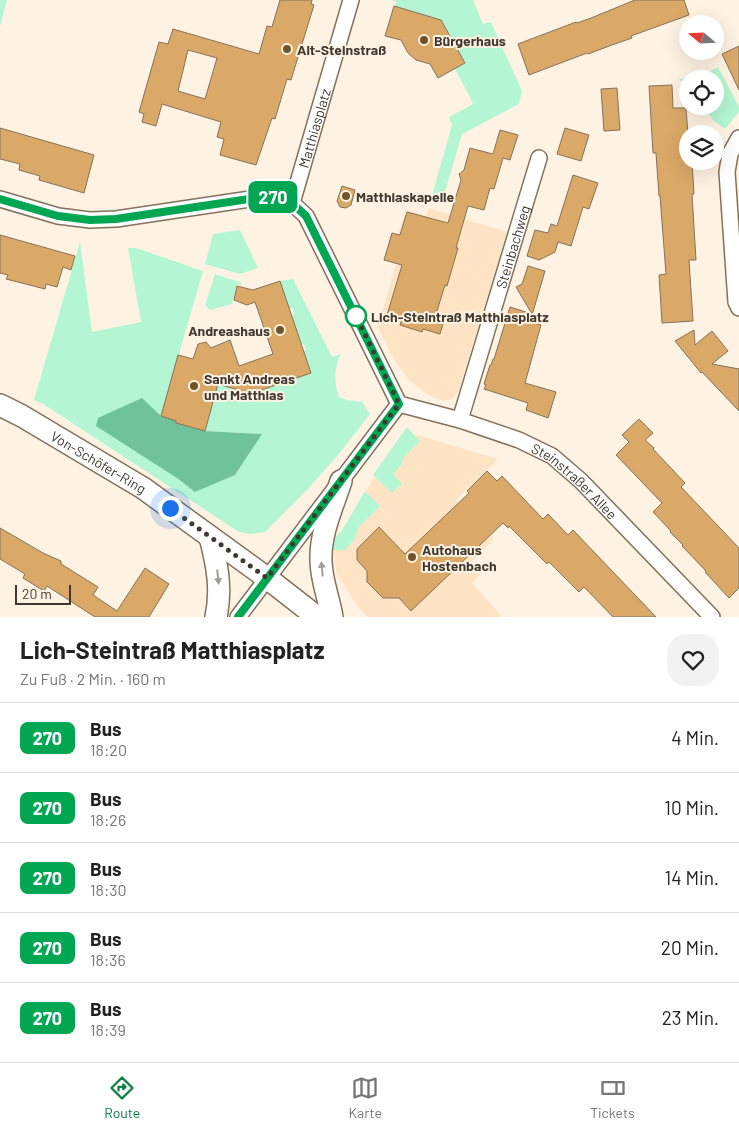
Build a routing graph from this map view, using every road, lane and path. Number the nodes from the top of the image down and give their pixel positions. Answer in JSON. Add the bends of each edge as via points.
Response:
{"nodes":[{"id":1,"x":351,"y":0,"type":"edge"},
{"id":2,"x":739,"y":138,"type":"edge"},
{"id":3,"x":539,"y":158,"type":"dead end"},
{"id":4,"x":0,"y":199,"type":"edge"},
{"id":5,"x":292,"y":203,"type":"junction"},
{"id":6,"x":739,"y":308,"type":"edge"},
{"id":7,"x":399,"y":404,"type":"junction"},
{"id":8,"x":0,"y":405,"type":"edge"},
{"id":9,"x":460,"y":420,"type":"junction"},
{"id":10,"x":340,"y":481,"type":"junction"},
{"id":11,"x":210,"y":537,"type":"junction"},
{"id":12,"x":267,"y":578,"type":"junction"},
{"id":13,"x":216,"y":617,"type":"edge"},
{"id":14,"x":238,"y":617,"type":"edge"},
{"id":15,"x":318,"y":617,"type":"edge"},
{"id":16,"x":332,"y":617,"type":"edge"},
{"id":17,"x":712,"y":617,"type":"edge"}],
"edges":[{"from":1,"to":5,"type":"street","name":"Matthiasplatz"},
{"from":2,"to":6,"type":"street","via":[[730,154],[727,172]]},
{"from":3,"to":9,"type":"street","name":"Steinbachweg"},
{"from":4,"to":5,"type":"street","via":[[58,216],[90,220],[256,198],[274,197]]},
{"from":5,"to":7,"type":"street","via":[[306,216]]},
{"from":7,"to":9,"type":"street","name":"Steinstraßer Allee"},
{"from":7,"to":10,"type":"street"},
{"from":8,"to":11,"type":"main road","name":"Von-Schöfer-Ring","via":[[144,488]]},
{"from":9,"to":17,"type":"street","name":"Steinstraßer Allee","via":[[519,440],[552,456],[581,480]]},
{"from":10,"to":12,"type":"street"},
{"from":16,"to":10,"type":"main road","one_way":true,"via":[[321,558]]},
{"from":11,"to":12,"type":"main road","name":"Von-Schöfer-Ring"},
{"from":11,"to":13,"type":"main road","one_way":true,"via":[[219,586]]},
{"from":12,"to":14,"type":"street"},
{"from":12,"to":15,"type":"main road","name":"Von-Schöfer-Ring"}]}
